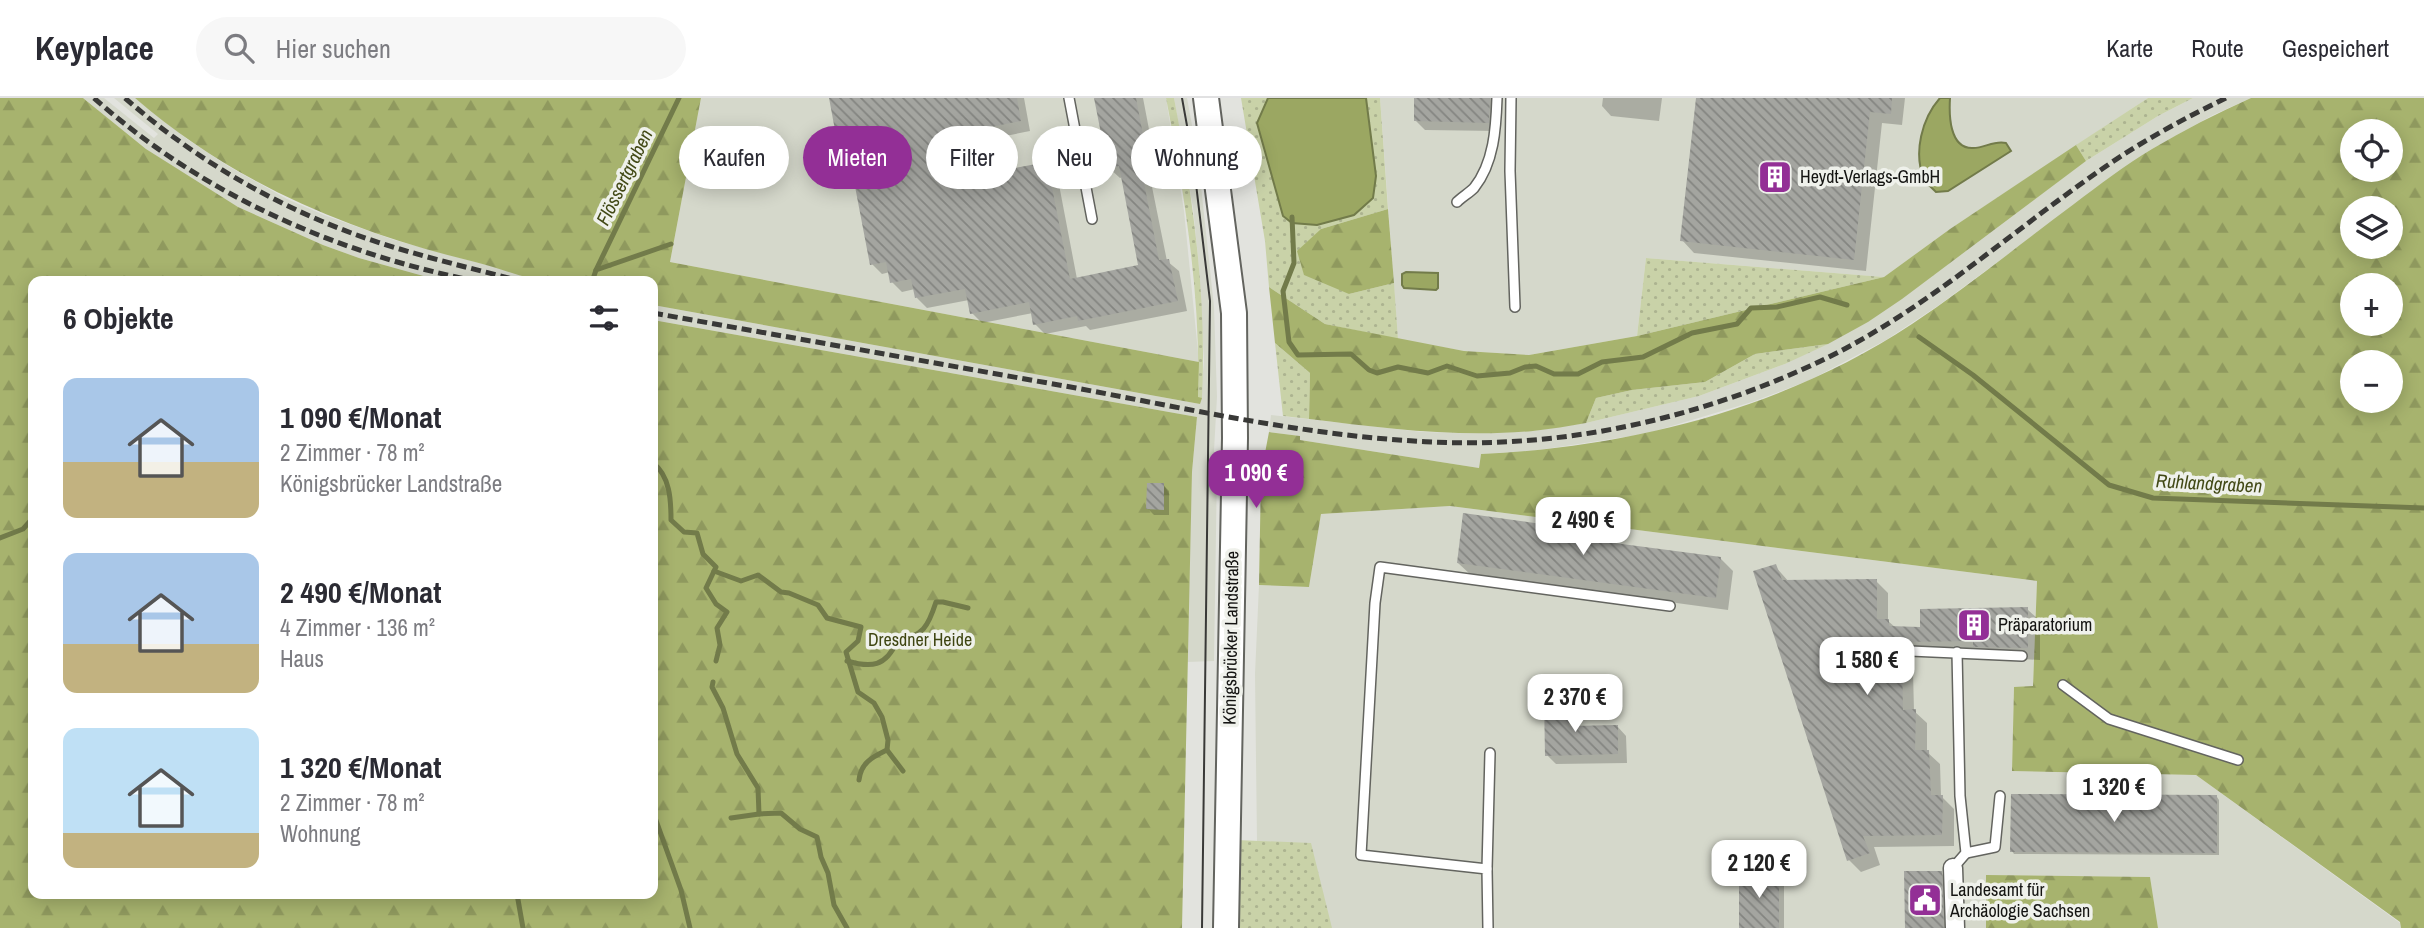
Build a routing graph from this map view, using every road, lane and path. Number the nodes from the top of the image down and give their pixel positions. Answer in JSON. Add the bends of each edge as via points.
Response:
{"nodes":[{"id":1,"x":1069,"y":98,"type":"edge"},
{"id":2,"x":1206,"y":98,"type":"edge"},
{"id":3,"x":1497,"y":98,"type":"edge"},
{"id":4,"x":1511,"y":98,"type":"edge"},
{"id":5,"x":1457,"y":202,"type":"dead end"},
{"id":6,"x":1092,"y":219,"type":"dead end"},
{"id":7,"x":1515,"y":307,"type":"dead end"},
{"id":8,"x":1670,"y":606,"type":"dead end"},
{"id":9,"x":1888,"y":650,"type":"dead end"},
{"id":10,"x":1957,"y":652,"type":"junction"},
{"id":11,"x":2022,"y":656,"type":"dead end"},
{"id":12,"x":2063,"y":685,"type":"dead end"},
{"id":13,"x":1490,"y":753,"type":"dead end"},
{"id":14,"x":2238,"y":760,"type":"dead end"},
{"id":15,"x":2000,"y":796,"type":"dead end"},
{"id":16,"x":1966,"y":853,"type":"junction"},
{"id":17,"x":1953,"y":868,"type":"joint"},
{"id":18,"x":1487,"y":869,"type":"junction"},
{"id":19,"x":1226,"y":928,"type":"edge"},
{"id":20,"x":1488,"y":928,"type":"edge"},
{"id":21,"x":1955,"y":928,"type":"edge"}],
"edges":[{"from":1,"to":6,"type":"lane"},
{"from":2,"to":19,"type":"main road","name":"Königsbrücker Landstraße","via":[[1234,313]]},
{"from":3,"to":5,"type":"lane","via":[[1490,156],[1474,188]]},
{"from":4,"to":7,"type":"lane"},
{"from":8,"to":18,"type":"lane","via":[[1380,567],[1360,855]]},
{"from":9,"to":10,"type":"lane"},
{"from":10,"to":11,"type":"lane"},
{"from":10,"to":16,"type":"lane"},
{"from":12,"to":14,"type":"lane","via":[[2109,719]]},
{"from":13,"to":18,"type":"lane"},
{"from":15,"to":16,"type":"lane","via":[[1995,847]]},
{"from":16,"to":17,"type":"lane"},
{"from":17,"to":21,"type":"street"},
{"from":18,"to":20,"type":"lane"}]}
